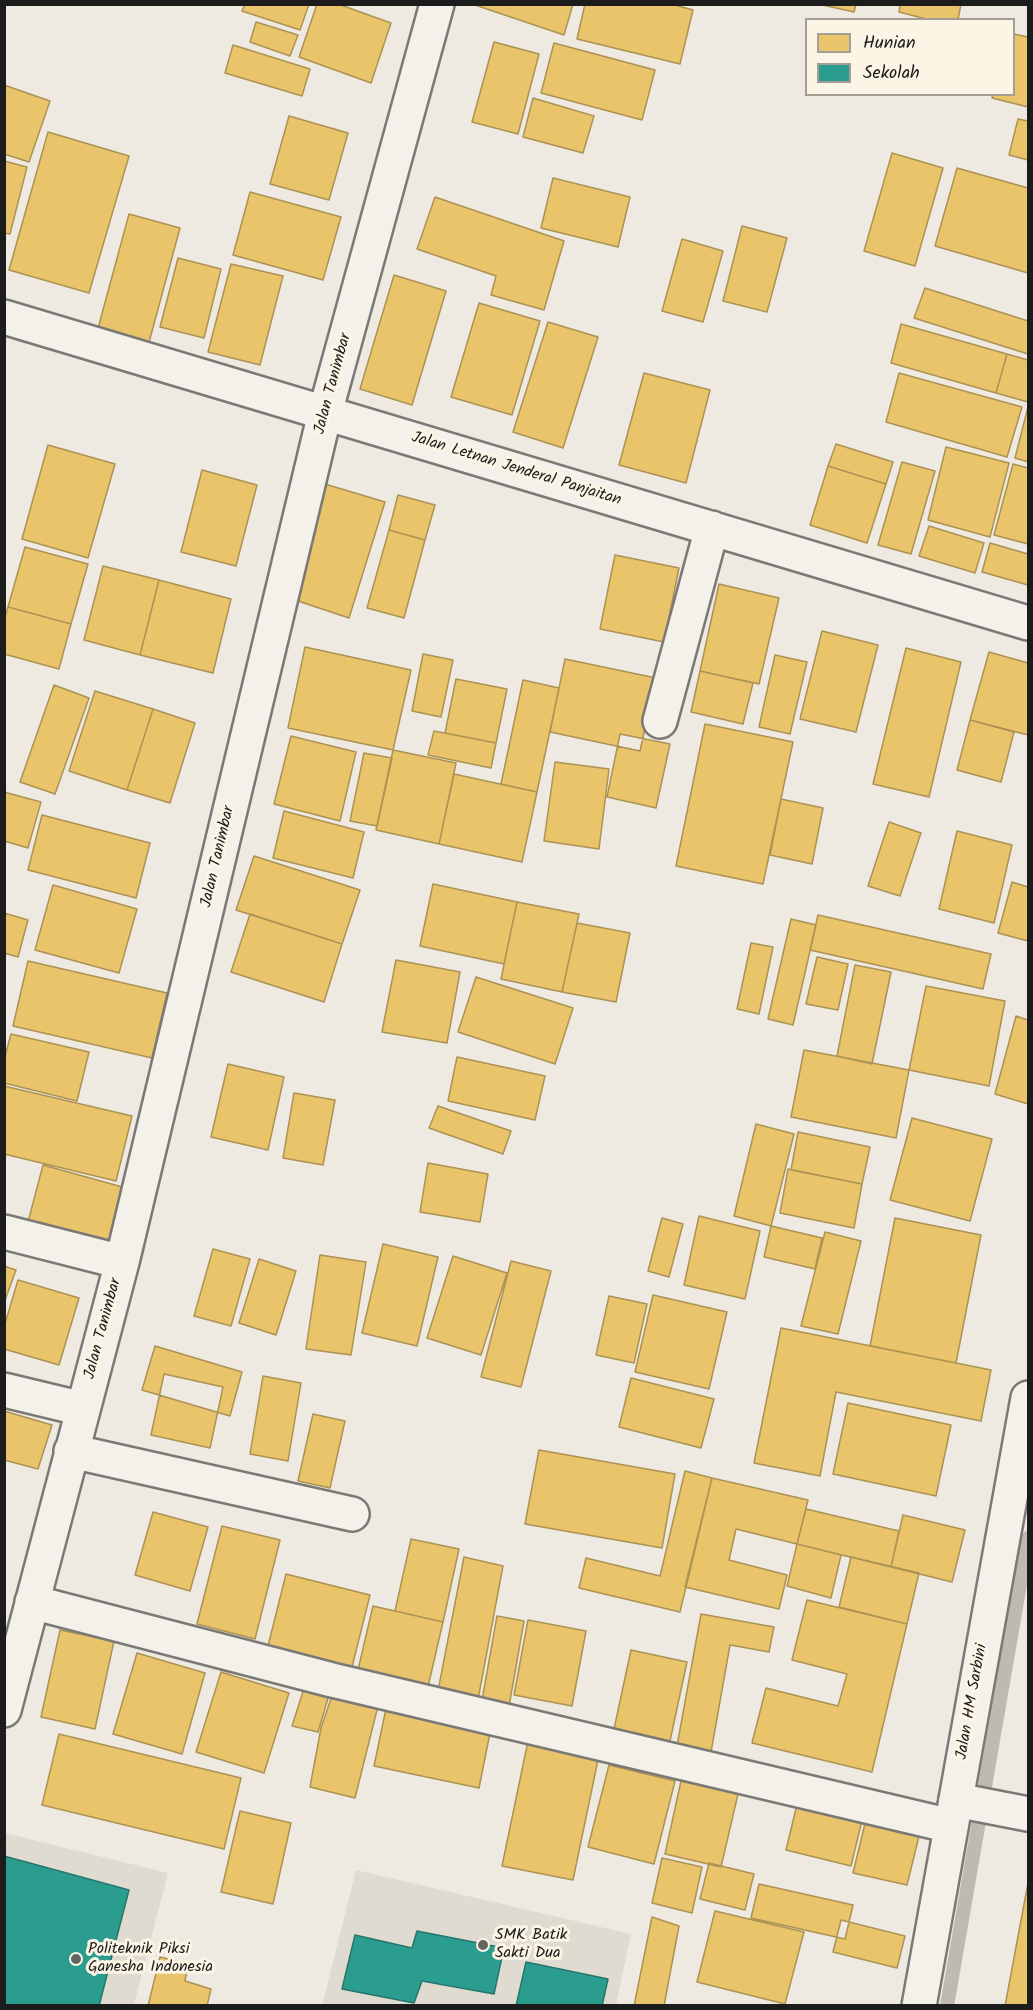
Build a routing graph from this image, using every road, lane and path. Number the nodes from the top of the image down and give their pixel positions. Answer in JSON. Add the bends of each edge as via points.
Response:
{"nodes":[{"id":1,"x":437,"y":4,"type":"edge"},
{"id":2,"x":4,"y":317,"type":"edge"},
{"id":3,"x":325,"y":413,"type":"junction"},
{"id":4,"x":712,"y":528,"type":"junction"},
{"id":5,"x":1029,"y":623,"type":"edge"},
{"id":6,"x":660,"y":721,"type":"dead end"},
{"id":7,"x":4,"y":1232,"type":"edge"},
{"id":8,"x":122,"y":1262,"type":"junction"},
{"id":9,"x":4,"y":1389,"type":"edge"},
{"id":10,"x":1029,"y":1398,"type":"edge"},
{"id":11,"x":83,"y":1409,"type":"junction"},
{"id":12,"x":71,"y":1452,"type":"junction"},
{"id":13,"x":352,"y":1514,"type":"dead end"},
{"id":14,"x":32,"y":1602,"type":"junction"},
{"id":15,"x":4,"y":1710,"type":"edge"},
{"id":16,"x":959,"y":1810,"type":"junction"},
{"id":17,"x":1029,"y":1814,"type":"edge"},
{"id":18,"x":919,"y":2006,"type":"edge"}],
"edges":[{"from":1,"to":3,"type":"street","name":"Jalan Tanimbar"},
{"from":2,"to":3,"type":"street","name":"Jalan Letnan Jenderal Panjaitan"},
{"from":3,"to":4,"type":"street","name":"Jalan Letnan Jenderal Panjaitan"},
{"from":3,"to":8,"type":"street","name":"Jalan Tanimbar"},
{"from":4,"to":5,"type":"street","name":"Jalan Letnan Jenderal Panjaitan"},
{"from":4,"to":6,"type":"street"},
{"from":7,"to":8,"type":"street"},
{"from":8,"to":11,"type":"street","name":"Jalan Tanimbar"},
{"from":9,"to":11,"type":"street"},
{"from":10,"to":16,"type":"street","name":"Jalan HM Sarbini"},
{"from":11,"to":12,"type":"street","name":"Jalan Tanimbar"},
{"from":12,"to":13,"type":"street"},
{"from":12,"to":14,"type":"street","name":"Jalan Tanimbar"},
{"from":14,"to":15,"type":"street","name":"Jalan Tanimbar"},
{"from":14,"to":16,"type":"street","via":[[343,1683]]},
{"from":16,"to":17,"type":"street"},
{"from":16,"to":18,"type":"street","name":"Jalan HM Sarbini"}]}
